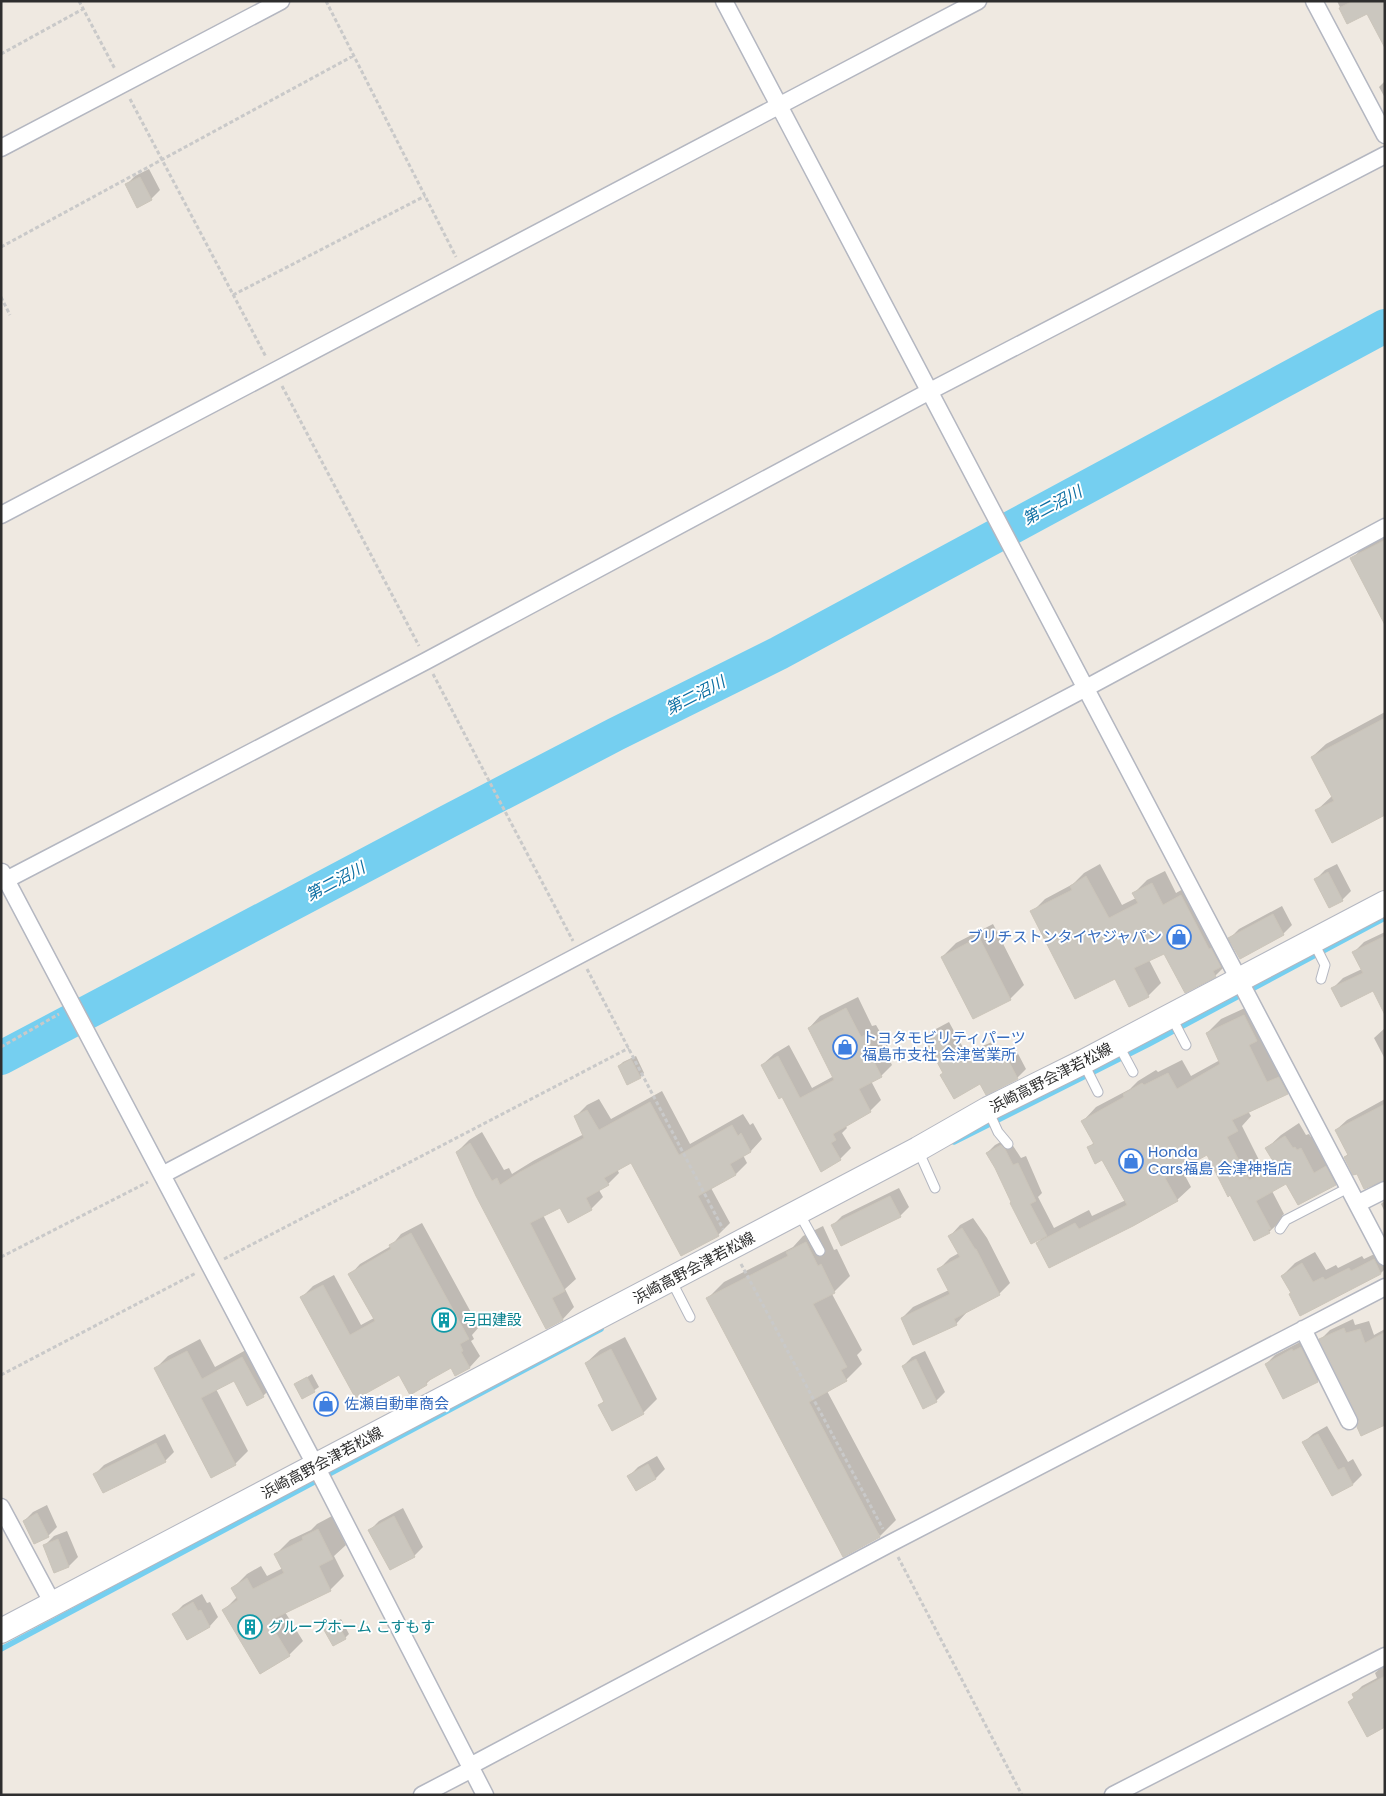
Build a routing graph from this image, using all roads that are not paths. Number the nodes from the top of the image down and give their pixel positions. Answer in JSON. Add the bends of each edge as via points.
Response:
{"nodes":[{"id":1,"x":281,"y":1,"type":"edge"},
{"id":2,"x":724,"y":1,"type":"edge"},
{"id":3,"x":978,"y":1,"type":"edge"},
{"id":4,"x":1314,"y":1,"type":"edge"},
{"id":5,"x":780,"y":106,"type":"junction"},
{"id":6,"x":1385,"y":135,"type":"edge"},
{"id":7,"x":1,"y":148,"type":"edge"},
{"id":8,"x":1385,"y":155,"type":"edge"},
{"id":9,"x":930,"y":391,"type":"junction"},
{"id":10,"x":1,"y":515,"type":"edge"},
{"id":11,"x":1385,"y":527,"type":"edge"},
{"id":12,"x":1086,"y":688,"type":"junction"},
{"id":13,"x":4,"y":875,"type":"edge"},
{"id":14,"x":1385,"y":903,"type":"edge"},
{"id":15,"x":1312,"y":941,"type":"junction"},
{"id":16,"x":1321,"y":979,"type":"dead end"},
{"id":17,"x":1240,"y":982,"type":"junction"},
{"id":18,"x":1170,"y":1016,"type":"junction"},
{"id":19,"x":1184,"y":1041,"type":"dead end"},
{"id":20,"x":1123,"y":1053,"type":"junction"},
{"id":21,"x":1088,"y":1071,"type":"junction"},
{"id":22,"x":1133,"y":1072,"type":"dead end"},
{"id":23,"x":1098,"y":1092,"type":"dead end"},
{"id":24,"x":988,"y":1109,"type":"junction"},
{"id":25,"x":1008,"y":1144,"type":"dead end"},
{"id":26,"x":918,"y":1150,"type":"junction"},
{"id":27,"x":162,"y":1175,"type":"junction"},
{"id":28,"x":935,"y":1188,"type":"dead end"},
{"id":29,"x":1348,"y":1188,"type":"junction"},
{"id":30,"x":1385,"y":1190,"type":"edge"},
{"id":31,"x":1357,"y":1204,"type":"junction"},
{"id":32,"x":799,"y":1212,"type":"junction"},
{"id":33,"x":1280,"y":1229,"type":"dead end"},
{"id":34,"x":820,"y":1251,"type":"dead end"},
{"id":35,"x":1385,"y":1257,"type":"edge"},
{"id":36,"x":670,"y":1280,"type":"junction"},
{"id":37,"x":1385,"y":1287,"type":"edge"},
{"id":38,"x":690,"y":1317,"type":"dead end"},
{"id":39,"x":1303,"y":1329,"type":"junction"},
{"id":40,"x":1350,"y":1421,"type":"dead end"},
{"id":41,"x":318,"y":1470,"type":"junction"},
{"id":42,"x":1,"y":1507,"type":"edge"},
{"id":43,"x":53,"y":1604,"type":"junction"},
{"id":44,"x":1,"y":1631,"type":"edge"},
{"id":45,"x":1385,"y":1656,"type":"edge"},
{"id":46,"x":471,"y":1767,"type":"junction"},
{"id":47,"x":422,"y":1795,"type":"edge"},
{"id":48,"x":486,"y":1795,"type":"edge"},
{"id":49,"x":1113,"y":1795,"type":"edge"}],
"edges":[{"from":1,"to":7,"type":"street"},
{"from":2,"to":5,"type":"street"},
{"from":3,"to":5,"type":"street"},
{"from":4,"to":6,"type":"street"},
{"from":5,"to":9,"type":"street"},
{"from":5,"to":10,"type":"street"},
{"from":8,"to":9,"type":"street"},
{"from":9,"to":12,"type":"street"},
{"from":9,"to":13,"type":"street","via":[[426,661]]},
{"from":11,"to":12,"type":"street"},
{"from":12,"to":17,"type":"street"},
{"from":12,"to":27,"type":"street"},
{"from":13,"to":27,"type":"street"},
{"from":14,"to":15,"type":"main road","name":"浜崎高野会津若松線"},
{"from":15,"to":16,"type":"lane","via":[[1325,965]]},
{"from":15,"to":17,"type":"main road","name":"浜崎高野会津若松線"},
{"from":17,"to":18,"type":"main road","name":"浜崎高野会津若松線"},
{"from":17,"to":29,"type":"street"},
{"from":18,"to":19,"type":"lane"},
{"from":18,"to":20,"type":"main road","name":"浜崎高野会津若松線"},
{"from":20,"to":21,"type":"main road","name":"浜崎高野会津若松線"},
{"from":20,"to":22,"type":"lane"},
{"from":21,"to":23,"type":"lane"},
{"from":21,"to":24,"type":"main road","name":"浜崎高野会津若松線"},
{"from":24,"to":25,"type":"lane","via":[[998,1132]]},
{"from":24,"to":26,"type":"main road","name":"浜崎高野会津若松線"},
{"from":26,"to":28,"type":"lane"},
{"from":26,"to":32,"type":"main road","name":"浜崎高野会津若松線"},
{"from":27,"to":41,"type":"street"},
{"from":29,"to":31,"type":"street"},
{"from":29,"to":33,"type":"lane","via":[[1286,1220]]},
{"from":30,"to":31,"type":"street"},
{"from":31,"to":35,"type":"street"},
{"from":32,"to":34,"type":"lane"},
{"from":32,"to":36,"type":"main road","name":"浜崎高野会津若松線","via":[[736,1256]]},
{"from":36,"to":38,"type":"lane"},
{"from":36,"to":41,"type":"main road","name":"浜崎高野会津若松線"},
{"from":37,"to":39,"type":"street"},
{"from":39,"to":40,"type":"street"},
{"from":39,"to":46,"type":"street","via":[[891,1543]]},
{"from":41,"to":43,"type":"main road","name":"浜崎高野会津若松線"},
{"from":41,"to":46,"type":"street"},
{"from":42,"to":43,"type":"street"},
{"from":43,"to":44,"type":"main road","name":"浜崎高野会津若松線"},
{"from":45,"to":49,"type":"street"},
{"from":46,"to":47,"type":"street"},
{"from":46,"to":48,"type":"street"}]}
